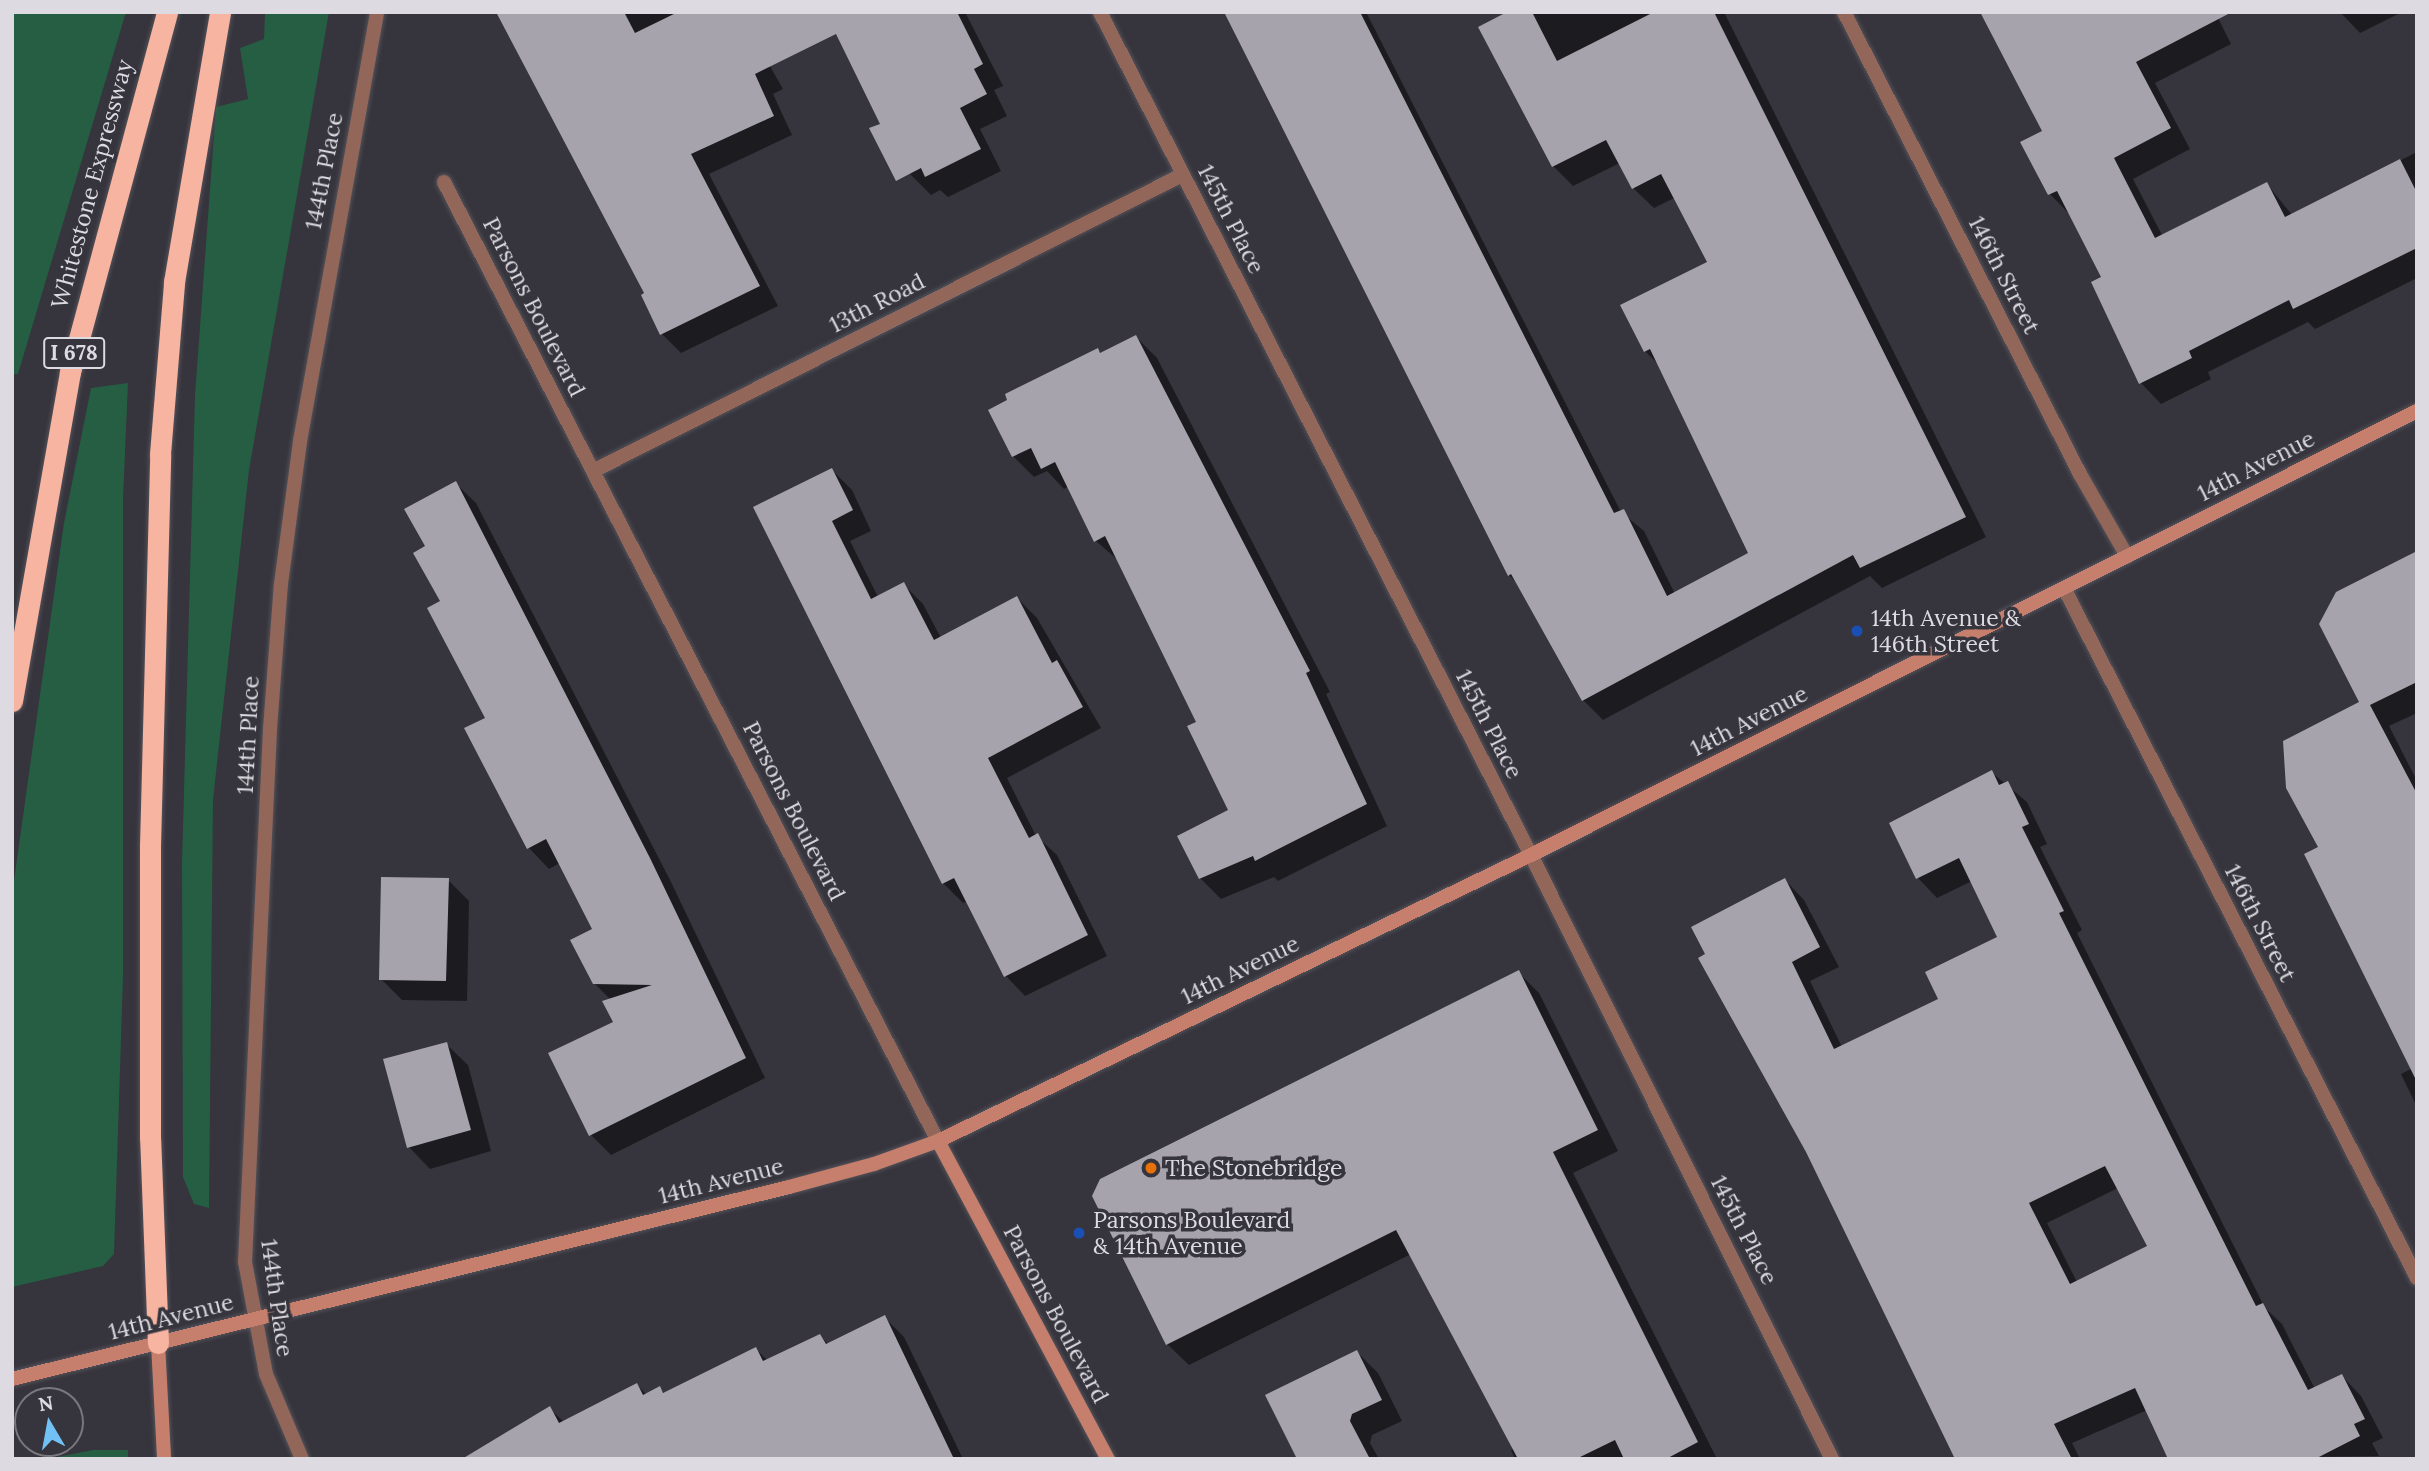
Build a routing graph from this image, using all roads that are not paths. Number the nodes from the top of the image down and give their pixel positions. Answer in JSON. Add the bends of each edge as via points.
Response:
{"nodes":[{"id":1,"x":167,"y":12,"type":"edge"},
{"id":2,"x":220,"y":12,"type":"edge"},
{"id":3,"x":377,"y":12,"type":"edge"},
{"id":4,"x":1100,"y":12,"type":"edge"},
{"id":5,"x":1844,"y":12,"type":"edge"},
{"id":6,"x":1182,"y":174,"type":"junction"},
{"id":7,"x":444,"y":182,"type":"dead end"},
{"id":8,"x":2417,"y":411,"type":"edge"},
{"id":9,"x":593,"y":471,"type":"junction"},
{"id":10,"x":2127,"y":556,"type":"junction"},
{"id":11,"x":2064,"y":588,"type":"junction"},
{"id":12,"x":12,"y":701,"type":"edge"},
{"id":13,"x":1531,"y":855,"type":"junction"},
{"id":14,"x":938,"y":1141,"type":"junction"},
{"id":15,"x":2417,"y":1278,"type":"edge"},
{"id":16,"x":254,"y":1320,"type":"junction"},
{"id":17,"x":159,"y":1343,"type":"junction"},
{"id":18,"x":12,"y":1379,"type":"edge"},
{"id":19,"x":164,"y":1459,"type":"edge"},
{"id":20,"x":302,"y":1459,"type":"edge"},
{"id":21,"x":1108,"y":1459,"type":"edge"},
{"id":22,"x":1832,"y":1459,"type":"edge"}],
"edges":[{"from":1,"to":12,"type":"highway","name":"Whitestone Expressway","number":"I 678","via":[[72,360]]},
{"from":2,"to":17,"type":"highway","via":[[174,282],[161,431],[150,846],[150,1138]]},
{"from":3,"to":16,"type":"street","name":"144th Place","via":[[300,441],[281,584],[244,1236]]},
{"from":4,"to":6,"type":"street","name":"145th Place"},
{"from":5,"to":10,"type":"street","name":"146th Street","via":[[2080,474]]},
{"from":6,"to":9,"type":"street","name":"13th Road"},
{"from":6,"to":13,"type":"street","name":"145th Place"},
{"from":7,"to":9,"type":"street","name":"Parsons Boulevard"},
{"from":8,"to":10,"type":"main road","name":"14th Avenue"},
{"from":9,"to":14,"type":"street","name":"Parsons Boulevard"},
{"from":10,"to":11,"type":"main road","name":"14th Avenue"},
{"from":11,"to":13,"type":"main road","name":"14th Avenue"},
{"from":11,"to":15,"type":"street","name":"146th Street"},
{"from":13,"to":14,"type":"main road","name":"14th Avenue"},
{"from":13,"to":22,"type":"street","name":"145th Place"},
{"from":14,"to":16,"type":"main road","name":"14th Avenue","via":[[834,1175]]},
{"from":14,"to":21,"type":"main road","name":"Parsons Boulevard"},
{"from":16,"to":17,"type":"main road","name":"14th Avenue"},
{"from":16,"to":20,"type":"street","name":"144th Place","via":[[274,1398]]},
{"from":17,"to":18,"type":"main road","name":"14th Avenue"},
{"from":17,"to":19,"type":"main road"}]}
